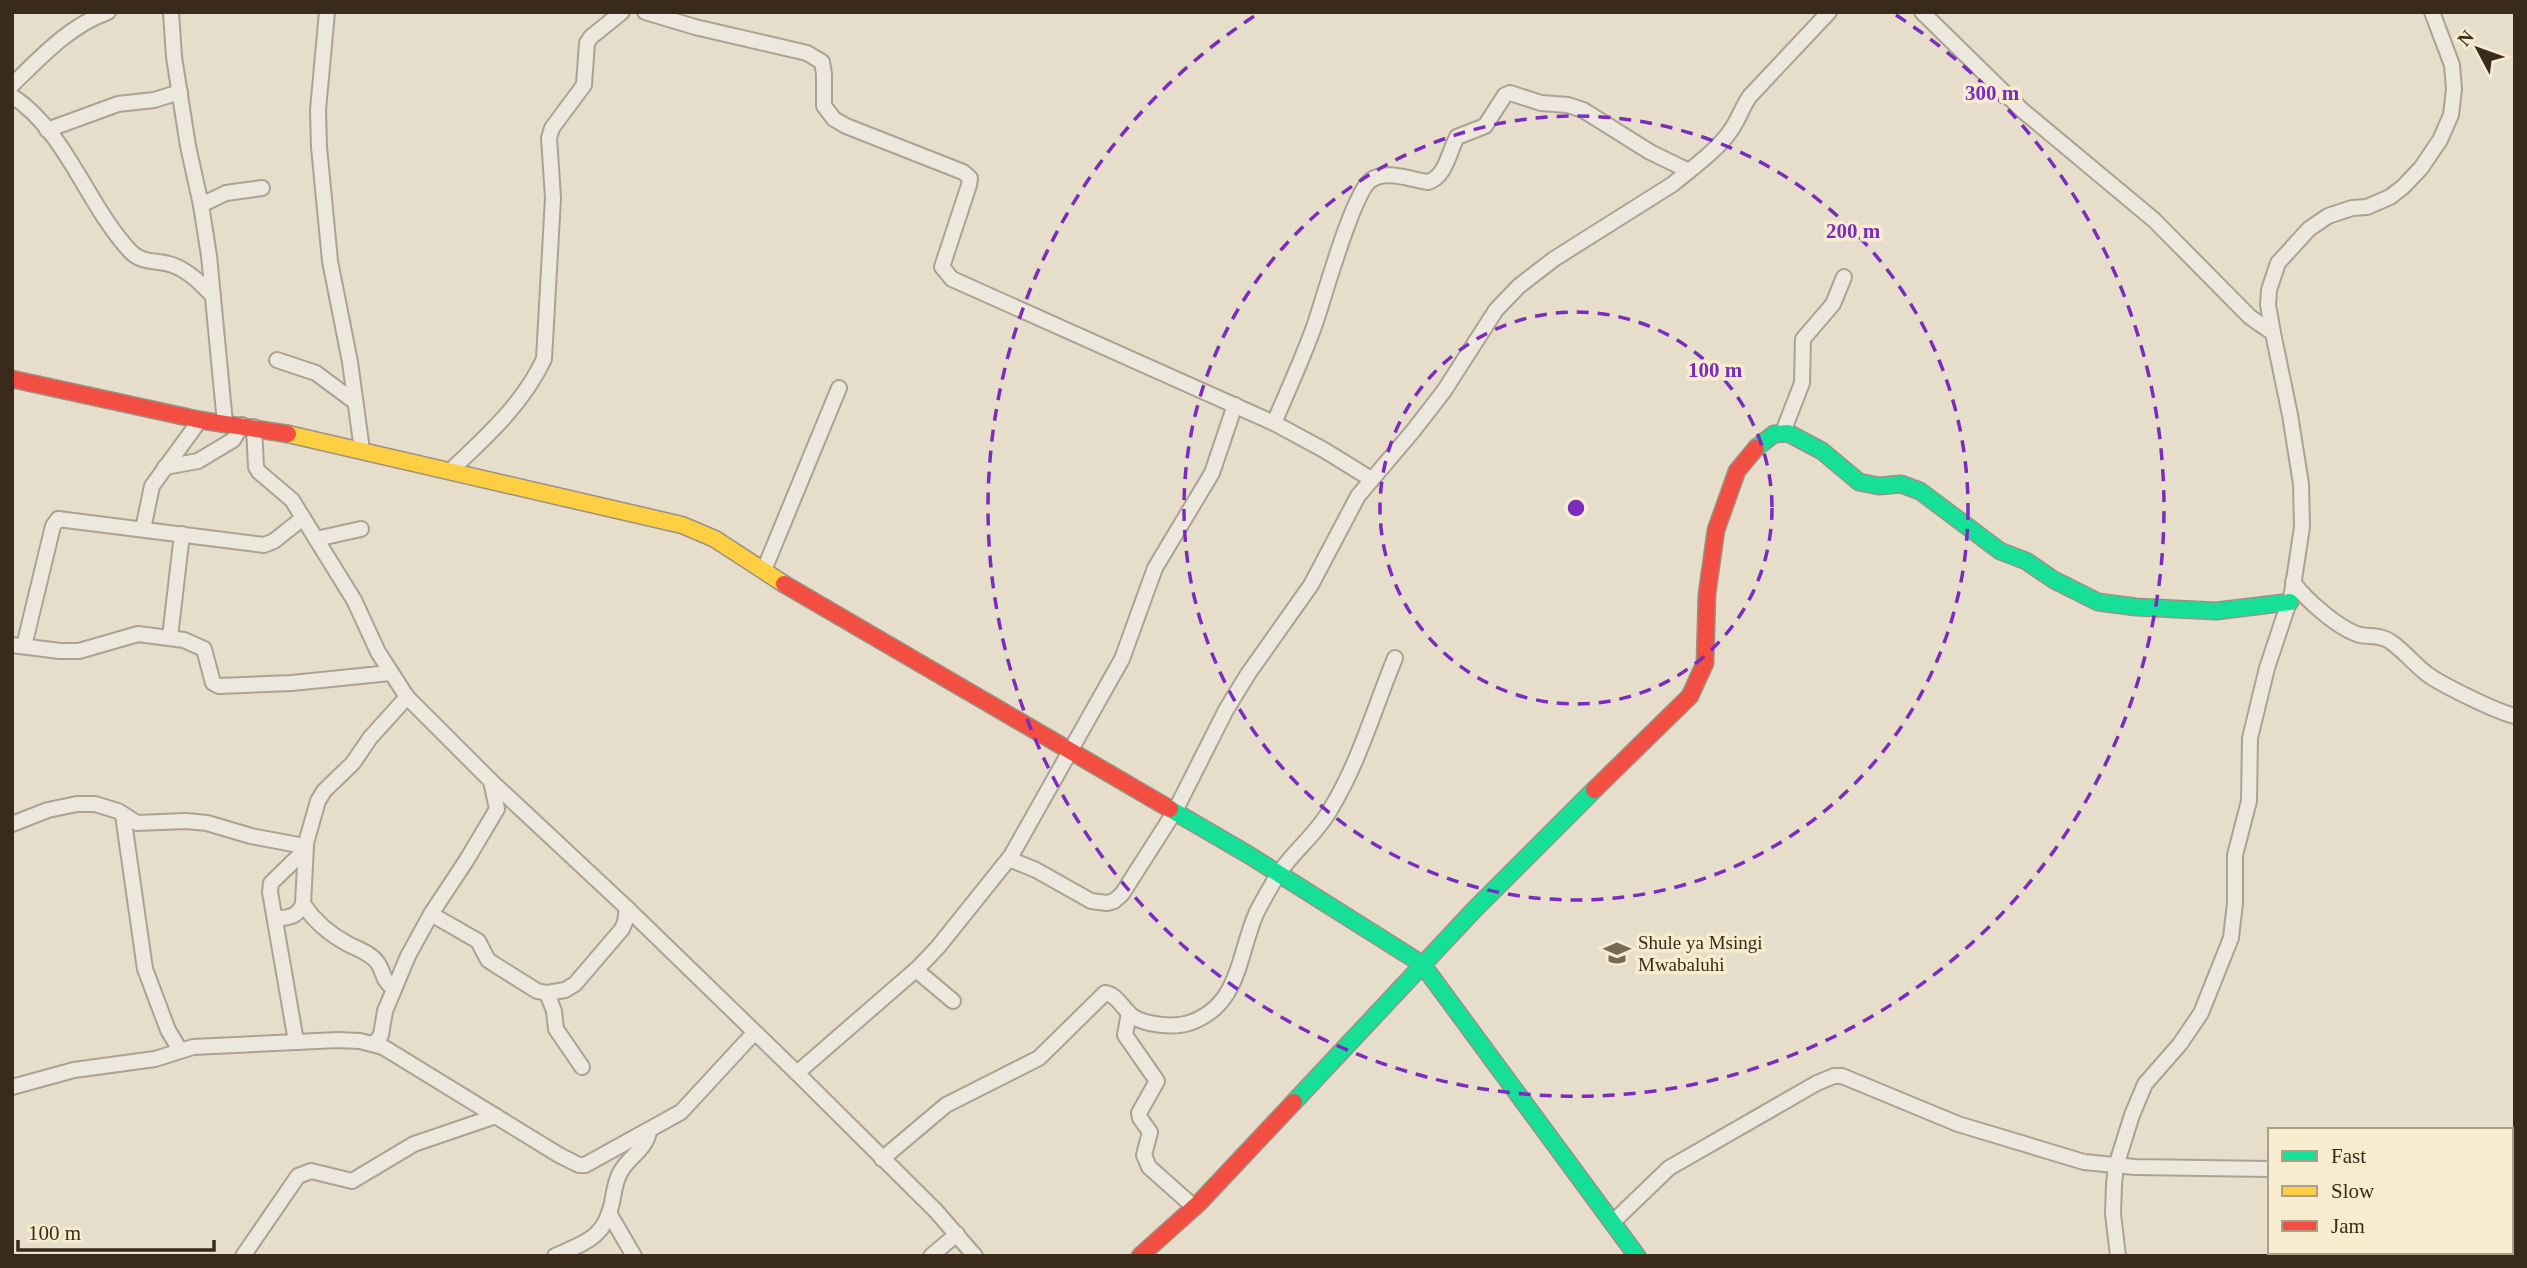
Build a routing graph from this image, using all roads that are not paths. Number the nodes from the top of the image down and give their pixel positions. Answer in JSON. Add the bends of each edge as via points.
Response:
{"nodes":[{"id":1,"x":108,"y":12,"type":"edge"},
{"id":2,"x":171,"y":12,"type":"edge"},
{"id":3,"x":327,"y":12,"type":"edge"},
{"id":4,"x":622,"y":12,"type":"edge"},
{"id":5,"x":645,"y":12,"type":"edge"},
{"id":6,"x":1829,"y":12,"type":"edge"},
{"id":7,"x":1922,"y":12,"type":"edge"},
{"id":8,"x":2432,"y":12,"type":"edge"},
{"id":9,"x":12,"y":85,"type":"edge"},
{"id":10,"x":180,"y":92,"type":"junction"},
{"id":11,"x":12,"y":96,"type":"edge"},
{"id":12,"x":47,"y":130,"type":"junction"},
{"id":13,"x":1689,"y":171,"type":"junction"},
{"id":14,"x":262,"y":188,"type":"dead end"},
{"id":15,"x":201,"y":205,"type":"junction"},
{"id":16,"x":1844,"y":277,"type":"dead end"},
{"id":17,"x":214,"y":296,"type":"junction"},
{"id":18,"x":2273,"y":333,"type":"junction"},
{"id":19,"x":277,"y":360,"type":"dead end"},
{"id":20,"x":12,"y":379,"type":"edge"},
{"id":21,"x":839,"y":388,"type":"dead end"},
{"id":22,"x":355,"y":402,"type":"junction"},
{"id":23,"x":1236,"y":405,"type":"junction"},
{"id":24,"x":200,"y":419,"type":"junction"},
{"id":25,"x":225,"y":423,"type":"junction"},
{"id":26,"x":1274,"y":423,"type":"junction"},
{"id":27,"x":248,"y":426,"type":"junction"},
{"id":28,"x":1783,"y":432,"type":"junction"},
{"id":29,"x":362,"y":450,"type":"junction"},
{"id":30,"x":165,"y":467,"type":"junction"},
{"id":31,"x":451,"y":470,"type":"junction"},
{"id":32,"x":1371,"y":479,"type":"junction"},
{"id":33,"x":303,"y":518,"type":"junction"},
{"id":34,"x":143,"y":529,"type":"junction"},
{"id":35,"x":361,"y":529,"type":"dead end"},
{"id":36,"x":182,"y":534,"type":"junction"},
{"id":37,"x":316,"y":539,"type":"junction"},
{"id":38,"x":764,"y":570,"type":"junction"},
{"id":39,"x":2293,"y":582,"type":"junction"},
{"id":40,"x":2290,"y":602,"type":"junction"},
{"id":41,"x":170,"y":637,"type":"junction"},
{"id":42,"x":18,"y":646,"type":"edge"},
{"id":43,"x":1395,"y":658,"type":"dead end"},
{"id":44,"x":390,"y":673,"type":"junction"},
{"id":45,"x":407,"y":697,"type":"junction"},
{"id":46,"x":2515,"y":716,"type":"edge"},
{"id":47,"x":1069,"y":750,"type":"junction"},
{"id":48,"x":491,"y":781,"type":"junction"},
{"id":49,"x":517,"y":805,"type":"junction"},
{"id":50,"x":496,"y":809,"type":"junction"},
{"id":51,"x":1175,"y":811,"type":"junction"},
{"id":52,"x":123,"y":815,"type":"junction"},
{"id":53,"x":12,"y":824,"type":"edge"},
{"id":54,"x":305,"y":844,"type":"junction"},
{"id":55,"x":1009,"y":859,"type":"junction"},
{"id":56,"x":1279,"y":872,"type":"junction"},
{"id":57,"x":303,"y":904,"type":"junction"},
{"id":58,"x":627,"y":908,"type":"junction"},
{"id":59,"x":431,"y":914,"type":"junction"},
{"id":60,"x":275,"y":919,"type":"junction"},
{"id":61,"x":647,"y":928,"type":"junction"},
{"id":62,"x":622,"y":929,"type":"junction"},
{"id":63,"x":1422,"y":964,"type":"junction"},
{"id":64,"x":916,"y":970,"type":"junction"},
{"id":65,"x":394,"y":989,"type":"junction"},
{"id":66,"x":547,"y":993,"type":"junction"},
{"id":67,"x":953,"y":1001,"type":"dead end"},
{"id":68,"x":1129,"y":1013,"type":"junction"},
{"id":69,"x":754,"y":1033,"type":"junction"},
{"id":70,"x":296,"y":1041,"type":"junction"},
{"id":71,"x":374,"y":1044,"type":"junction"},
{"id":72,"x":180,"y":1050,"type":"junction"},
{"id":73,"x":582,"y":1067,"type":"dead end"},
{"id":74,"x":797,"y":1073,"type":"junction"},
{"id":75,"x":12,"y":1087,"type":"edge"},
{"id":76,"x":496,"y":1116,"type":"junction"},
{"id":77,"x":649,"y":1132,"type":"junction"},
{"id":78,"x":882,"y":1159,"type":"junction"},
{"id":79,"x":2116,"y":1166,"type":"junction"},
{"id":80,"x":2268,"y":1168,"type":"edge"},
{"id":81,"x":1194,"y":1207,"type":"junction"},
{"id":82,"x":609,"y":1213,"type":"junction"},
{"id":83,"x":1613,"y":1222,"type":"junction"},
{"id":84,"x":957,"y":1234,"type":"junction"},
{"id":85,"x":243,"y":1256,"type":"edge"},
{"id":86,"x":555,"y":1256,"type":"edge"},
{"id":87,"x":634,"y":1256,"type":"edge"},
{"id":88,"x":932,"y":1256,"type":"edge"},
{"id":89,"x":975,"y":1256,"type":"edge"},
{"id":90,"x":1140,"y":1256,"type":"edge"},
{"id":91,"x":1637,"y":1256,"type":"edge"},
{"id":92,"x":2118,"y":1256,"type":"edge"}],
"edges":[{"from":1,"to":9,"type":"street","via":[[73,29]]},
{"from":2,"to":10,"type":"street"},
{"from":3,"to":22,"type":"street","via":[[319,147],[327,238]]},
{"from":4,"to":31,"type":"street","via":[[587,43],[584,85],[548,138],[552,198],[544,359],[519,401]]},
{"from":5,"to":23,"type":"street","via":[[807,53],[822,62],[824,106],[834,119],[942,162],[970,178],[942,267],[952,279]]},
{"from":6,"to":13,"type":"street","via":[[1750,96],[1731,131]]},
{"from":7,"to":18,"type":"street","via":[[2022,110],[2154,220],[2250,317]]},
{"from":8,"to":18,"type":"street","via":[[2452,65],[2455,89],[2451,116],[2440,140],[2430,158],[2396,192],[2367,207],[2328,216],[2283,255],[2269,290]]},
{"from":10,"to":12,"type":"street","via":[[118,104]]},
{"from":10,"to":15,"type":"street"},
{"from":11,"to":12,"type":"street"},
{"from":12,"to":17,"type":"street","via":[[131,252],[143,260],[183,269]]},
{"from":13,"to":26,"type":"street","via":[[1583,110],[1505,95],[1485,126],[1457,137],[1434,181],[1390,175],[1367,183]]},
{"from":13,"to":32,"type":"street","via":[[1554,258],[1512,292],[1421,421]]},
{"from":14,"to":15,"type":"street","via":[[226,193]]},
{"from":15,"to":17,"type":"street"},
{"from":16,"to":28,"type":"street","via":[[1833,304],[1803,340],[1802,383]]},
{"from":17,"to":25,"type":"street"},
{"from":18,"to":39,"type":"street","via":[[2301,484],[2302,527]]},
{"from":19,"to":22,"type":"street","via":[[316,373]]},
{"from":20,"to":24,"type":"street"},
{"from":21,"to":38,"type":"street"},
{"from":22,"to":29,"type":"street"},
{"from":23,"to":26,"type":"street"},
{"from":23,"to":47,"type":"street","via":[[1212,473],[1155,568],[1122,659]]},
{"from":24,"to":25,"type":"street"},
{"from":24,"to":30,"type":"street"},
{"from":25,"to":27,"type":"street"},
{"from":26,"to":32,"type":"street"},
{"from":27,"to":29,"type":"street"},
{"from":27,"to":30,"type":"street","via":[[198,461]]},
{"from":27,"to":33,"type":"street","via":[[256,467],[292,500]]},
{"from":28,"to":40,"type":"street","via":[[1822,451],[1859,482],[1901,484],[1920,491],[2000,551],[2098,602],[2216,611]]},
{"from":28,"to":63,"type":"street","via":[[1765,439],[1742,463],[1724,503],[1707,594],[1705,663],[1690,696]]},
{"from":29,"to":31,"type":"street"},
{"from":30,"to":34,"type":"street","via":[[152,486]]},
{"from":31,"to":38,"type":"street","via":[[682,524],[715,538]]},
{"from":32,"to":51,"type":"street","via":[[1347,513],[1311,584],[1231,702]]},
{"from":33,"to":36,"type":"street","via":[[264,545]]},
{"from":33,"to":37,"type":"street"},
{"from":34,"to":36,"type":"street"},
{"from":34,"to":42,"type":"street","via":[[63,517],[56,521]]},
{"from":35,"to":37,"type":"street"},
{"from":36,"to":41,"type":"street"},
{"from":37,"to":44,"type":"street","via":[[354,600]]},
{"from":38,"to":47,"type":"street"},
{"from":39,"to":40,"type":"street"},
{"from":39,"to":46,"type":"street","via":[[2350,631],[2391,641],[2430,676]]},
{"from":40,"to":79,"type":"street","via":[[2250,737],[2249,801],[2235,855],[2235,903],[2228,947],[2201,1013],[2145,1084]]},
{"from":41,"to":42,"type":"street","via":[[138,634],[79,651]]},
{"from":41,"to":44,"type":"street","via":[[204,649],[213,683],[219,686]]},
{"from":43,"to":56,"type":"street","via":[[1354,764],[1330,811]]},
{"from":44,"to":45,"type":"street"},
{"from":45,"to":48,"type":"street"},
{"from":45,"to":54,"type":"street","via":[[324,791]]},
{"from":47,"to":51,"type":"street"},
{"from":47,"to":55,"type":"street"},
{"from":48,"to":49,"type":"street"},
{"from":48,"to":50,"type":"street"},
{"from":49,"to":50,"type":"street"},
{"from":49,"to":58,"type":"street"},
{"from":50,"to":59,"type":"street"},
{"from":51,"to":55,"type":"street","via":[[1114,901],[1091,901]]},
{"from":51,"to":56,"type":"street"},
{"from":52,"to":53,"type":"street","via":[[108,807],[77,804]]},
{"from":52,"to":54,"type":"street","via":[[137,823],[207,823]]},
{"from":52,"to":72,"type":"street","via":[[145,969]]},
{"from":54,"to":57,"type":"street"},
{"from":54,"to":60,"type":"street","via":[[295,861],[271,883]]},
{"from":55,"to":64,"type":"street"},
{"from":56,"to":63,"type":"street"},
{"from":56,"to":68,"type":"street","via":[[1256,913],[1224,1000],[1184,1024],[1149,1023]]},
{"from":57,"to":60,"type":"street","via":[[294,916]]},
{"from":57,"to":65,"type":"street","via":[[327,931],[377,962]]},
{"from":58,"to":61,"type":"street"},
{"from":58,"to":62,"type":"street"},
{"from":59,"to":65,"type":"street"},
{"from":59,"to":66,"type":"street","via":[[478,941],[488,960]]},
{"from":60,"to":70,"type":"street"},
{"from":61,"to":62,"type":"street"},
{"from":61,"to":69,"type":"street"},
{"from":62,"to":66,"type":"street","via":[[575,984]]},
{"from":63,"to":81,"type":"street"},
{"from":63,"to":83,"type":"street"},
{"from":64,"to":67,"type":"street"},
{"from":64,"to":74,"type":"street"},
{"from":65,"to":71,"type":"street","via":[[384,1028]]},
{"from":66,"to":73,"type":"street","via":[[556,1029]]},
{"from":68,"to":78,"type":"street","via":[[1105,992],[1039,1058],[946,1105]]},
{"from":68,"to":81,"type":"street","via":[[1127,1040],[1157,1081],[1139,1113],[1150,1132],[1144,1150],[1146,1162]]},
{"from":69,"to":74,"type":"street"},
{"from":69,"to":77,"type":"street","via":[[681,1112]]},
{"from":70,"to":71,"type":"street"},
{"from":70,"to":72,"type":"street"},
{"from":71,"to":76,"type":"street"},
{"from":72,"to":75,"type":"street"},
{"from":74,"to":78,"type":"street"},
{"from":76,"to":77,"type":"street","via":[[579,1165]]},
{"from":76,"to":85,"type":"street","via":[[414,1144],[352,1181],[311,1171],[298,1175]]},
{"from":77,"to":82,"type":"street","via":[[645,1145],[616,1181]]},
{"from":78,"to":84,"type":"street"},
{"from":79,"to":80,"type":"street"},
{"from":79,"to":83,"type":"street","via":[[2084,1162],[1992,1136],[1834,1076],[1681,1160],[1657,1177]]},
{"from":79,"to":92,"type":"street","via":[[2113,1214]]},
{"from":81,"to":90,"type":"street"},
{"from":82,"to":86,"type":"street","via":[[607,1223],[592,1239]]},
{"from":82,"to":87,"type":"street"},
{"from":83,"to":91,"type":"street"},
{"from":84,"to":88,"type":"street"},
{"from":84,"to":89,"type":"street"}]}
